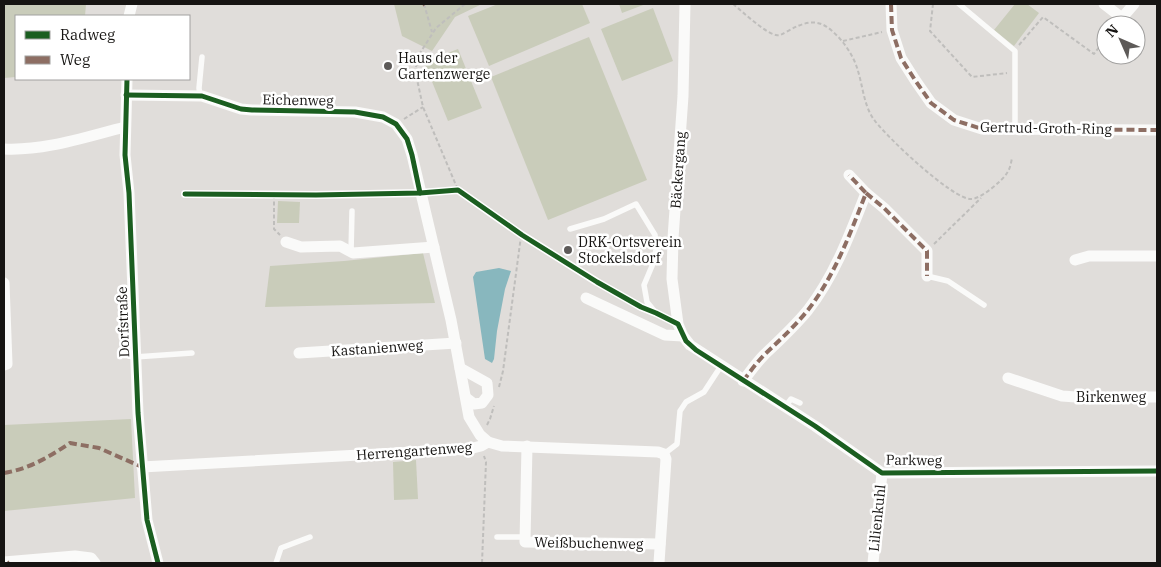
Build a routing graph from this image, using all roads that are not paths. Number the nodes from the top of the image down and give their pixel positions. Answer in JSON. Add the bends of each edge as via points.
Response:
{"nodes":[{"id":1,"x":685,"y":4,"type":"edge"},
{"id":2,"x":891,"y":4,"type":"edge"},
{"id":3,"x":959,"y":4,"type":"edge"},
{"id":4,"x":1104,"y":4,"type":"edge"},
{"id":5,"x":1134,"y":4,"type":"edge"},
{"id":6,"x":202,"y":57,"type":"dead end"},
{"id":7,"x":127,"y":80,"type":"edge"},
{"id":8,"x":126,"y":95,"type":"junction"},
{"id":9,"x":200,"y":96,"type":"junction"},
{"id":10,"x":125,"y":127,"type":"junction"},
{"id":11,"x":1014,"y":128,"type":"junction"},
{"id":12,"x":1157,"y":130,"type":"edge"},
{"id":13,"x":4,"y":149,"type":"edge"},
{"id":14,"x":849,"y":175,"type":"dead end"},
{"id":15,"x":866,"y":193,"type":"junction"},
{"id":16,"x":352,"y":211,"type":"dead end"},
{"id":17,"x":570,"y":228,"type":"dead end"},
{"id":18,"x":286,"y":242,"type":"road end"},
{"id":19,"x":434,"y":247,"type":"junction"},
{"id":20,"x":351,"y":252,"type":"junction"},
{"id":21,"x":1157,"y":256,"type":"edge"},
{"id":22,"x":1075,"y":260,"type":"dead end"},
{"id":23,"x":927,"y":276,"type":"joint"},
{"id":24,"x":598,"y":282,"type":"road end"},
{"id":25,"x":4,"y":283,"type":"edge"},
{"id":26,"x":586,"y":298,"type":"dead end"},
{"id":27,"x":984,"y":305,"type":"dead end"},
{"id":28,"x":656,"y":313,"type":"junction"},
{"id":29,"x":678,"y":324,"type":"junction"},
{"id":30,"x":682,"y":336,"type":"junction"},
{"id":31,"x":456,"y":343,"type":"junction"},
{"id":32,"x":192,"y":353,"type":"dead end"},
{"id":33,"x":299,"y":353,"type":"dead end"},
{"id":34,"x":135,"y":357,"type":"junction"},
{"id":35,"x":6,"y":364,"type":"edge"},
{"id":36,"x":721,"y":366,"type":"junction"},
{"id":37,"x":460,"y":368,"type":"junction"},
{"id":38,"x":1008,"y":378,"type":"dead end"},
{"id":39,"x":743,"y":381,"type":"junction"},
{"id":40,"x":1157,"y":397,"type":"edge"},
{"id":41,"x":466,"y":398,"type":"junction"},
{"id":42,"x":800,"y":403,"type":"dead end"},
{"id":43,"x":785,"y":407,"type":"junction"},
{"id":44,"x":483,"y":441,"type":"junction"},
{"id":45,"x":527,"y":446,"type":"junction"},
{"id":46,"x":664,"y":454,"type":"junction"},
{"id":47,"x":142,"y":467,"type":"junction"},
{"id":48,"x":1157,"y":471,"type":"edge"},
{"id":49,"x":882,"y":473,"type":"junction"},
{"id":50,"x":310,"y":537,"type":"dead end"},
{"id":51,"x":497,"y":537,"type":"dead end"},
{"id":52,"x":525,"y":537,"type":"junction"},
{"id":53,"x":660,"y":544,"type":"junction"},
{"id":54,"x":6,"y":562,"type":"edge"},
{"id":55,"x":95,"y":563,"type":"edge"},
{"id":56,"x":158,"y":563,"type":"edge"},
{"id":57,"x":276,"y":563,"type":"edge"},
{"id":58,"x":659,"y":563,"type":"edge"},
{"id":59,"x":873,"y":563,"type":"edge"}],
"edges":[{"from":1,"to":29,"type":"street","name":"Bäckergang","via":[[683,96],[673,238],[673,288]]},
{"from":2,"to":11,"type":"street","name":"Gertrud-Groth-Ring","via":[[892,30],[901,58],[931,103],[954,120],[975,127]]},
{"from":3,"to":11,"type":"lane","via":[[1015,51]]},
{"from":4,"to":5,"type":"street","via":[[1122,18]]},
{"from":6,"to":9,"type":"lane"},
{"from":7,"to":8,"type":"street","name":"Dorfstraße"},
{"from":8,"to":9,"type":"street","name":"Eichenweg"},
{"from":8,"to":10,"type":"street","name":"Dorfstraße"},
{"from":9,"to":19,"type":"street","name":"Eichenweg","via":[[241,109],[355,112],[383,117],[396,124],[407,139],[412,155]]},
{"from":10,"to":13,"type":"street","via":[[51,146]]},
{"from":10,"to":34,"type":"street","name":"Dorfstraße"},
{"from":11,"to":12,"type":"street","name":"Gertrud-Groth-Ring"},
{"from":14,"to":15,"type":"street"},
{"from":15,"to":23,"type":"street","via":[[927,250]]},
{"from":15,"to":39,"type":"street","via":[[829,279],[808,310]]},
{"from":16,"to":20,"type":"lane"},
{"from":17,"to":28,"type":"lane","via":[[604,220],[636,204],[655,236],[656,250],[644,285],[647,302]]},
{"from":18,"to":20,"type":"street","via":[[301,247],[340,246]]},
{"from":19,"to":20,"type":"street"},
{"from":19,"to":31,"type":"street"},
{"from":21,"to":22,"type":"street","via":[[1089,256]]},
{"from":23,"to":27,"type":"lane","via":[[948,281]]},
{"from":24,"to":28,"type":"lane","via":[[641,308]]},
{"from":25,"to":35,"type":"street"},
{"from":26,"to":30,"type":"street","via":[[665,335]]},
{"from":28,"to":29,"type":"lane"},
{"from":29,"to":30,"type":"street","name":"Bäckergang"},
{"from":30,"to":36,"type":"street","name":"Parkweg","via":[[696,350]]},
{"from":31,"to":33,"type":"street","name":"Kastanienweg"},
{"from":31,"to":37,"type":"street"},
{"from":32,"to":34,"type":"lane"},
{"from":34,"to":47,"type":"street","name":"Dorfstraße"},
{"from":36,"to":39,"type":"street","name":"Parkweg"},
{"from":36,"to":46,"type":"lane","via":[[704,392],[686,402],[680,411],[677,444]]},
{"from":37,"to":41,"type":"street"},
{"from":37,"to":41,"type":"street","via":[[486,383],[488,395],[482,403],[474,404]]},
{"from":38,"to":40,"type":"street","name":"Birkenweg","via":[[1062,396]]},
{"from":39,"to":43,"type":"street","name":"Parkweg"},
{"from":41,"to":44,"type":"street","via":[[469,417]]},
{"from":42,"to":43,"type":"lane","via":[[792,399]]},
{"from":43,"to":49,"type":"street","name":"Parkweg"},
{"from":44,"to":45,"type":"street","name":"Herrengartenweg","via":[[502,446]]},
{"from":44,"to":47,"type":"street","name":"Herrengartenweg","via":[[469,450]]},
{"from":45,"to":46,"type":"street","name":"Herrengartenweg"},
{"from":45,"to":52,"type":"street","name":"Weißbuchenweg"},
{"from":46,"to":53,"type":"street"},
{"from":47,"to":56,"type":"street","name":"Dorfstraße","via":[[147,520]]},
{"from":48,"to":49,"type":"street","name":"Parkweg"},
{"from":49,"to":59,"type":"street","name":"Lilienkuhl"},
{"from":50,"to":57,"type":"lane","via":[[281,548]]},
{"from":51,"to":52,"type":"lane"},
{"from":52,"to":53,"type":"street","name":"Weißbuchenweg","via":[[524,542]]},
{"from":53,"to":58,"type":"street"},
{"from":54,"to":55,"type":"street","via":[[75,556],[91,558]]}]}
